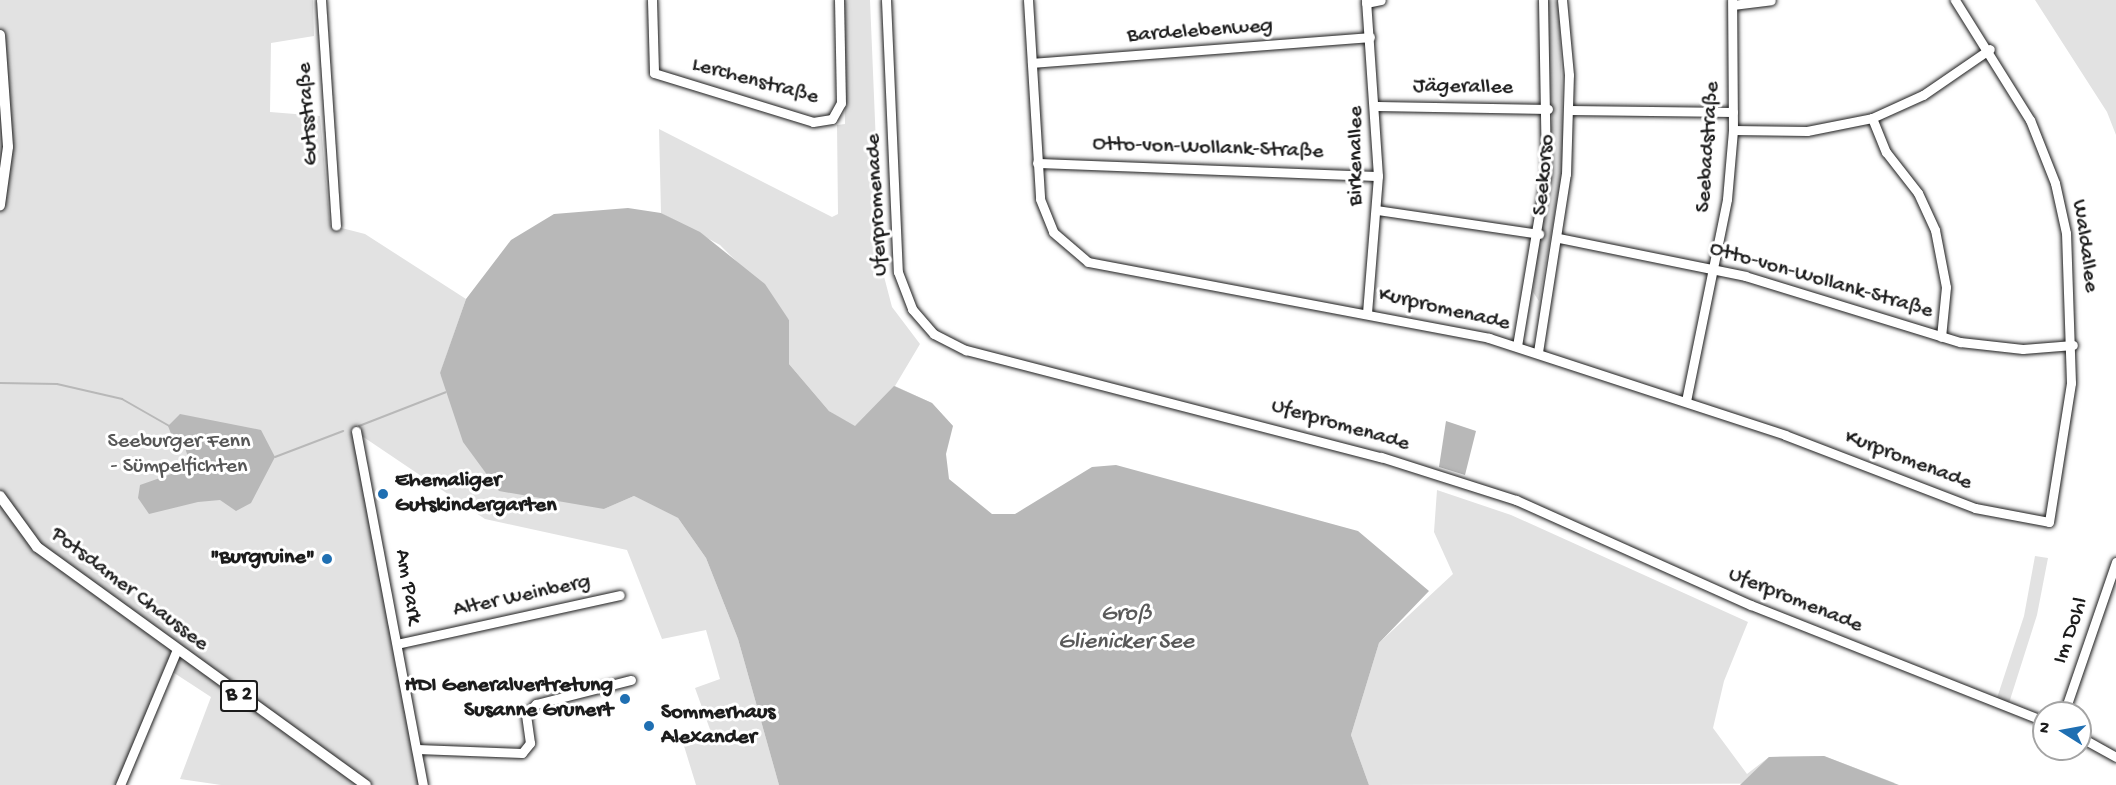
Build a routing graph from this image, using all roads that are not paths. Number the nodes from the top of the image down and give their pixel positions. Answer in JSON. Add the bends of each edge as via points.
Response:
{"nodes":[{"id":1,"x":321,"y":0,"type":"edge"},
{"id":2,"x":652,"y":0,"type":"edge"},
{"id":3,"x":839,"y":0,"type":"edge"},
{"id":4,"x":886,"y":0,"type":"edge"},
{"id":5,"x":1028,"y":0,"type":"edge"},
{"id":6,"x":1381,"y":0,"type":"edge"},
{"id":7,"x":1543,"y":0,"type":"edge"},
{"id":8,"x":1563,"y":0,"type":"edge"},
{"id":9,"x":1771,"y":0,"type":"edge"},
{"id":10,"x":1955,"y":0,"type":"edge"},
{"id":11,"x":1366,"y":1,"type":"edge"},
{"id":12,"x":1733,"y":2,"type":"edge"},
{"id":13,"x":0,"y":35,"type":"edge"},
{"id":14,"x":1370,"y":37,"type":"junction"},
{"id":15,"x":1990,"y":49,"type":"junction"},
{"id":16,"x":1032,"y":63,"type":"junction"},
{"id":17,"x":1377,"y":106,"type":"junction"},
{"id":18,"x":1548,"y":109,"type":"junction"},
{"id":19,"x":1569,"y":110,"type":"junction"},
{"id":20,"x":1733,"y":112,"type":"junction"},
{"id":21,"x":1872,"y":118,"type":"junction"},
{"id":22,"x":1733,"y":130,"type":"junction"},
{"id":23,"x":1037,"y":163,"type":"junction"},
{"id":24,"x":1378,"y":176,"type":"junction"},
{"id":25,"x":0,"y":205,"type":"edge"},
{"id":26,"x":1377,"y":210,"type":"junction"},
{"id":27,"x":336,"y":226,"type":"dead end"},
{"id":28,"x":1539,"y":234,"type":"junction"},
{"id":29,"x":1559,"y":238,"type":"junction"},
{"id":30,"x":1716,"y":269,"type":"junction"},
{"id":31,"x":1367,"y":312,"type":"junction"},
{"id":32,"x":1941,"y":337,"type":"junction"},
{"id":33,"x":2073,"y":345,"type":"junction"},
{"id":34,"x":1517,"y":346,"type":"junction"},
{"id":35,"x":1538,"y":352,"type":"junction"},
{"id":36,"x":1686,"y":401,"type":"junction"},
{"id":37,"x":356,"y":431,"type":"dead end"},
{"id":38,"x":0,"y":496,"type":"edge"},
{"id":39,"x":2049,"y":522,"type":"joint"},
{"id":40,"x":2116,"y":562,"type":"edge"},
{"id":41,"x":620,"y":595,"type":"dead end"},
{"id":42,"x":398,"y":644,"type":"junction"},
{"id":43,"x":176,"y":652,"type":"junction"},
{"id":44,"x":631,"y":680,"type":"dead end"},
{"id":45,"x":2068,"y":701,"type":"edge"},
{"id":46,"x":2032,"y":716,"type":"edge"},
{"id":47,"x":2092,"y":744,"type":"edge"},
{"id":48,"x":417,"y":749,"type":"junction"},
{"id":49,"x":2116,"y":757,"type":"edge"},
{"id":50,"x":120,"y":785,"type":"edge"},
{"id":51,"x":366,"y":785,"type":"edge"},
{"id":52,"x":423,"y":785,"type":"edge"}],
"edges":[{"from":1,"to":27,"type":"street","name":"Gutsstraße"},
{"from":2,"to":3,"type":"street","name":"Lerchenstraße","via":[[654,73],[813,122],[832,119],[841,103]]},
{"from":4,"to":46,"type":"street","name":"Uferpromenade","via":[[898,272],[912,309],[934,334],[966,350],[1369,454],[1516,500],[1751,605]]},
{"from":5,"to":16,"type":"street","name":"Kurpromenade"},
{"from":6,"to":11,"type":"street"},
{"from":7,"to":18,"type":"street","name":"Seekorso"},
{"from":8,"to":19,"type":"street","name":"Seekorso"},
{"from":9,"to":12,"type":"street"},
{"from":10,"to":15,"type":"street","name":"Waldallee"},
{"from":11,"to":14,"type":"street","name":"Birkenallee"},
{"from":12,"to":20,"type":"street","name":"Seebadstraße"},
{"from":13,"to":25,"type":"main road","via":[[8,147]]},
{"from":14,"to":16,"type":"street","name":"Bardelebenweg"},
{"from":14,"to":17,"type":"street","name":"Birkenallee"},
{"from":15,"to":21,"type":"street","via":[[1934,89]]},
{"from":15,"to":33,"type":"street","name":"Waldallee","via":[[2031,120],[2055,183],[2068,253]]},
{"from":16,"to":23,"type":"street","name":"Kurpromenade"},
{"from":17,"to":18,"type":"street","name":"Jägerallee"},
{"from":17,"to":24,"type":"street","name":"Birkenallee"},
{"from":18,"to":28,"type":"street","name":"Seekorso"},
{"from":19,"to":20,"type":"street"},
{"from":19,"to":29,"type":"street","name":"Seekorso"},
{"from":20,"to":22,"type":"street","name":"Seebadstraße"},
{"from":21,"to":22,"type":"street","via":[[1798,132]]},
{"from":21,"to":32,"type":"street","via":[[1886,152],[1918,193],[1935,230],[1946,287]]},
{"from":22,"to":30,"type":"street","name":"Seebadstraße"},
{"from":23,"to":24,"type":"street","name":"Otto-von-Wollank-Straße"},
{"from":23,"to":31,"type":"street","name":"Kurpromenade","via":[[1047,222],[1060,242],[1088,262]]},
{"from":24,"to":26,"type":"street","name":"Birkenallee"},
{"from":26,"to":28,"type":"street"},
{"from":26,"to":31,"type":"street","name":"Birkenallee"},
{"from":28,"to":34,"type":"street","name":"Seekorso"},
{"from":29,"to":30,"type":"street","name":"Otto-von-Wollank-Straße"},
{"from":29,"to":35,"type":"street","name":"Seekorso"},
{"from":30,"to":32,"type":"street","name":"Otto-von-Wollank-Straße"},
{"from":30,"to":36,"type":"street","name":"Seebadstraße"},
{"from":31,"to":34,"type":"street","name":"Kurpromenade"},
{"from":32,"to":33,"type":"street","name":"Otto-von-Wollank-Straße","via":[[2002,348]]},
{"from":33,"to":39,"type":"street","name":"Waldallee","via":[[2068,423]]},
{"from":34,"to":35,"type":"street","name":"Kurpromenade"},
{"from":35,"to":36,"type":"street","name":"Kurpromenade"},
{"from":36,"to":39,"type":"street","name":"Kurpromenade","via":[[1975,508]]},
{"from":37,"to":42,"type":"street","name":"Am Park"},
{"from":38,"to":43,"type":"main road","name":"Potsdamer Chaussee","number":"B 2","via":[[37,547]]},
{"from":40,"to":45,"type":"street","name":"Im Dohl"},
{"from":41,"to":42,"type":"street","name":"Alter Weinberg"},
{"from":42,"to":48,"type":"street","name":"Am Park"},
{"from":43,"to":50,"type":"street"},
{"from":43,"to":51,"type":"main road","name":"Potsdamer Chaussee","number":"B 2"},
{"from":44,"to":48,"type":"street","via":[[536,704],[526,715],[530,743],[522,753]]},
{"from":47,"to":49,"type":"street"},
{"from":48,"to":52,"type":"street","name":"Am Park"}]}
